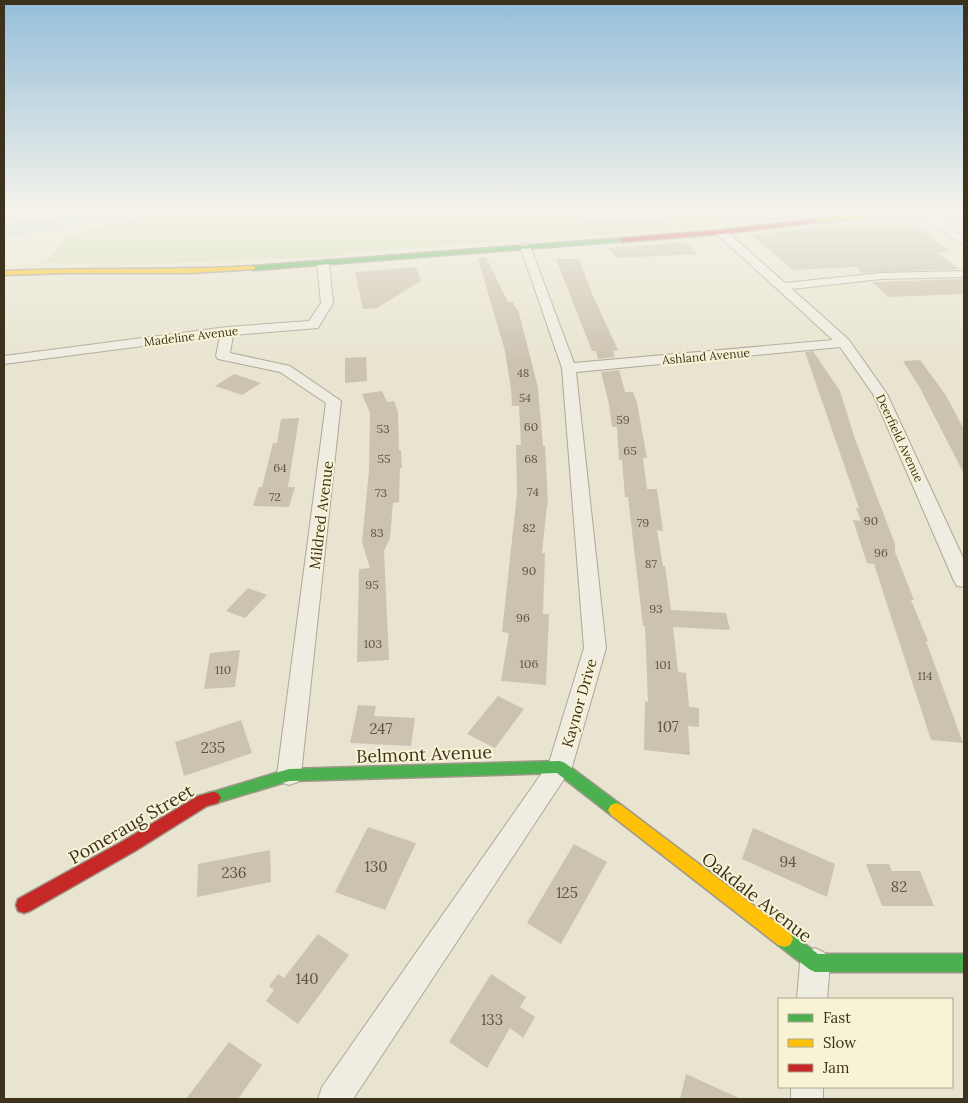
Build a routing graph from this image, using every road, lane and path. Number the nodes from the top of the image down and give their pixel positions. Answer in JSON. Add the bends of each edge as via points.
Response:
{"nodes":[{"id":1,"x":341,"y":261,"type":"edge"},
{"id":2,"x":531,"y":261,"type":"edge"},
{"id":3,"x":754,"y":261,"type":"edge"},
{"id":4,"x":323,"y":263,"type":"junction"},
{"id":5,"x":4,"y":273,"type":"edge"},
{"id":6,"x":964,"y":274,"type":"edge"},
{"id":7,"x":782,"y":287,"type":"junction"},
{"id":8,"x":227,"y":331,"type":"junction"},
{"id":9,"x":844,"y":343,"type":"junction"},
{"id":10,"x":4,"y":360,"type":"edge"},
{"id":11,"x":569,"y":368,"type":"junction"},
{"id":12,"x":964,"y":581,"type":"edge"},
{"id":13,"x":560,"y":767,"type":"junction"},
{"id":14,"x":289,"y":775,"type":"junction"},
{"id":15,"x":24,"y":905,"type":"dead end"},
{"id":16,"x":964,"y":963,"type":"edge"},
{"id":17,"x":815,"y":964,"type":"junction"},
{"id":18,"x":812,"y":998,"type":"edge"},
{"id":19,"x":334,"y":1099,"type":"edge"}],
"edges":[{"from":1,"to":4,"type":"main road"},
{"from":2,"to":11,"type":"street","name":"Kaynor Drive"},
{"from":3,"to":7,"type":"street","name":"Deerfield Avenue"},
{"from":4,"to":5,"type":"main road","via":[[198,271],[45,270]]},
{"from":4,"to":8,"type":"street","name":"Madeline Avenue","via":[[327,303],[313,325]]},
{"from":6,"to":7,"type":"street","via":[[881,276]]},
{"from":7,"to":9,"type":"street","name":"Deerfield Avenue"},
{"from":8,"to":10,"type":"street","name":"Madeline Avenue"},
{"from":8,"to":14,"type":"street","name":"Mildred Avenue","via":[[223,356],[285,369],[334,401]]},
{"from":9,"to":11,"type":"street","name":"Ashland Avenue"},
{"from":9,"to":12,"type":"street","name":"Deerfield Avenue","via":[[880,394]]},
{"from":11,"to":13,"type":"street","name":"Kaynor Drive","via":[[595,648]]},
{"from":13,"to":14,"type":"main road","name":"Belmont Avenue"},
{"from":13,"to":17,"type":"main road","name":"Oakdale Avenue"},
{"from":13,"to":19,"type":"street","name":"Kaynor Drive"},
{"from":14,"to":15,"type":"main road","name":"Pomeraug Street","via":[[203,801]]},
{"from":16,"to":17,"type":"main road","name":"Oakdale Avenue"},
{"from":17,"to":18,"type":"street"}]}
